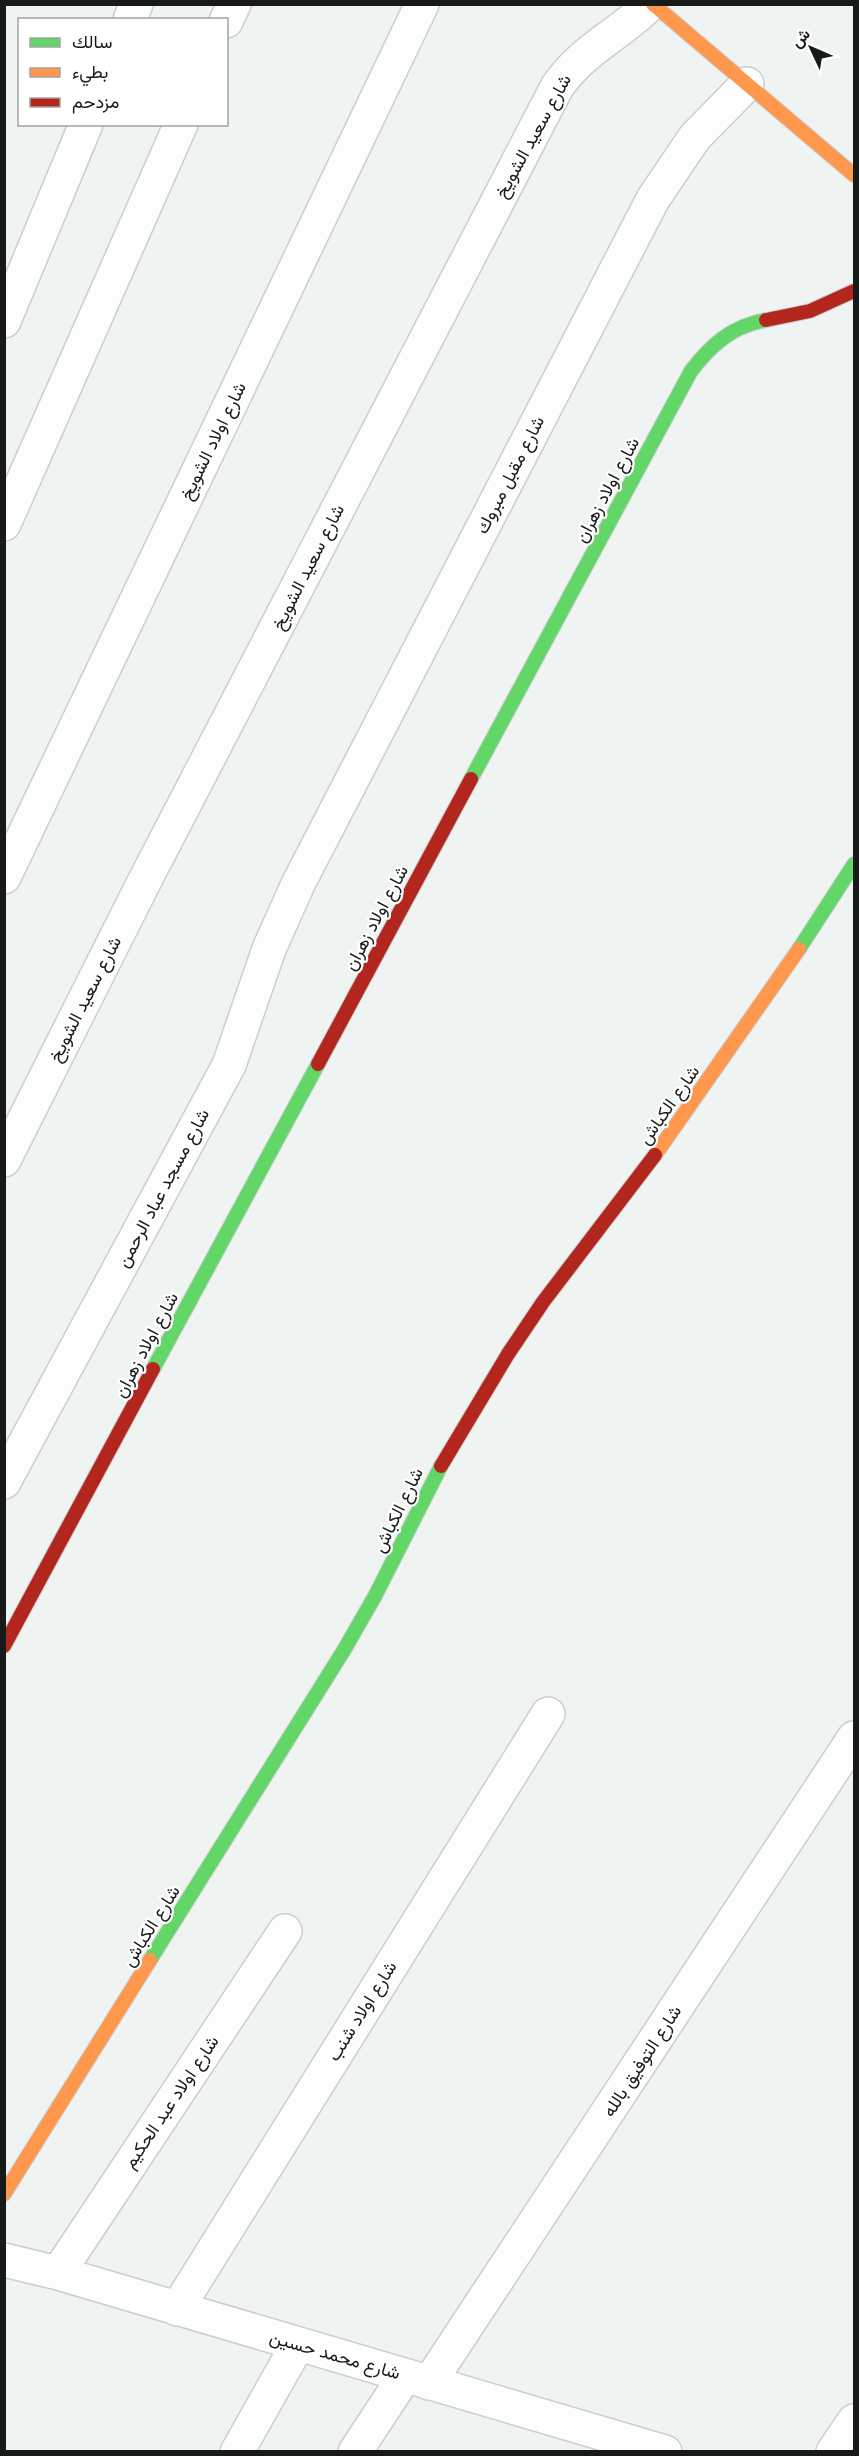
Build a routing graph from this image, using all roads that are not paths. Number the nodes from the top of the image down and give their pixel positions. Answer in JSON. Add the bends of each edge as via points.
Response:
{"nodes":[{"id":1,"x":234,"y":4,"type":"edge"},
{"id":2,"x":422,"y":4,"type":"edge"},
{"id":3,"x":651,"y":4,"type":"edge"},
{"id":4,"x":227,"y":18,"type":"edge"},
{"id":5,"x":747,"y":84,"type":"junction"},
{"id":6,"x":85,"y":126,"type":"edge"},
{"id":7,"x":180,"y":126,"type":"edge"},
{"id":8,"x":855,"y":175,"type":"edge"},
{"id":9,"x":855,"y":291,"type":"edge"},
{"id":10,"x":4,"y":321,"type":"edge"},
{"id":11,"x":4,"y":524,"type":"edge"},
{"id":12,"x":855,"y":864,"type":"edge"},
{"id":13,"x":4,"y":877,"type":"edge"},
{"id":14,"x":298,"y":884,"type":"joint"},
{"id":15,"x":4,"y":1160,"type":"edge"},
{"id":16,"x":4,"y":1482,"type":"edge"},
{"id":17,"x":4,"y":1646,"type":"edge"},
{"id":18,"x":548,"y":1714,"type":"dead end"},
{"id":19,"x":855,"y":1738,"type":"edge"},
{"id":20,"x":285,"y":1931,"type":"dead end"},
{"id":21,"x":4,"y":2194,"type":"edge"},
{"id":22,"x":4,"y":2260,"type":"edge"},
{"id":23,"x":58,"y":2273,"type":"junction"},
{"id":24,"x":177,"y":2309,"type":"junction"},
{"id":25,"x":298,"y":2344,"type":"junction"},
{"id":26,"x":417,"y":2379,"type":"junction"},
{"id":27,"x":855,"y":2421,"type":"edge"},
{"id":28,"x":237,"y":2451,"type":"edge"},
{"id":29,"x":355,"y":2451,"type":"edge"},
{"id":30,"x":665,"y":2451,"type":"edge"},
{"id":31,"x":833,"y":2451,"type":"edge"}],
"edges":[{"from":1,"to":4,"type":"street"},
{"from":2,"to":13,"type":"street","name":"شارع اولاد الشويخ"},
{"from":3,"to":5,"type":"street"},
{"from":3,"to":15,"type":"street","name":"شارع سعيد الشويخ","via":[[588,52],[557,87],[148,874]]},
{"from":5,"to":8,"type":"street"},
{"from":5,"to":14,"type":"street","name":"شارع مقبل مبروك","via":[[695,137],[653,199]]},
{"from":6,"to":10,"type":"street"},
{"from":7,"to":11,"type":"street"},
{"from":9,"to":17,"type":"street","name":"شارع اولاد زهران","via":[[801,314],[748,324],[725,335],[705,351],[690,371]]},
{"from":12,"to":21,"type":"street","name":"شارع الكباش","via":[[672,1134],[502,1362],[437,1472],[344,1650]]},
{"from":14,"to":16,"type":"street","name":"شارع مسجد عباد الرحمن","via":[[269,949],[229,1065]]},
{"from":18,"to":24,"type":"street","name":"شارع اولاد شنب"},
{"from":19,"to":26,"type":"street","name":"شارع التوفيق بالله"},
{"from":20,"to":23,"type":"street","name":"شارع اولاد عبد الحكيم"},
{"from":22,"to":23,"type":"street","name":"شارع محمد حسين"},
{"from":23,"to":24,"type":"street","name":"شارع محمد حسين"},
{"from":24,"to":25,"type":"street","name":"شارع محمد حسين"},
{"from":25,"to":26,"type":"street","name":"شارع محمد حسين"},
{"from":25,"to":28,"type":"street"},
{"from":26,"to":29,"type":"street","name":"شارع التوفيق بالله"},
{"from":26,"to":30,"type":"street","name":"شارع محمد حسين"},
{"from":27,"to":31,"type":"street"}]}
